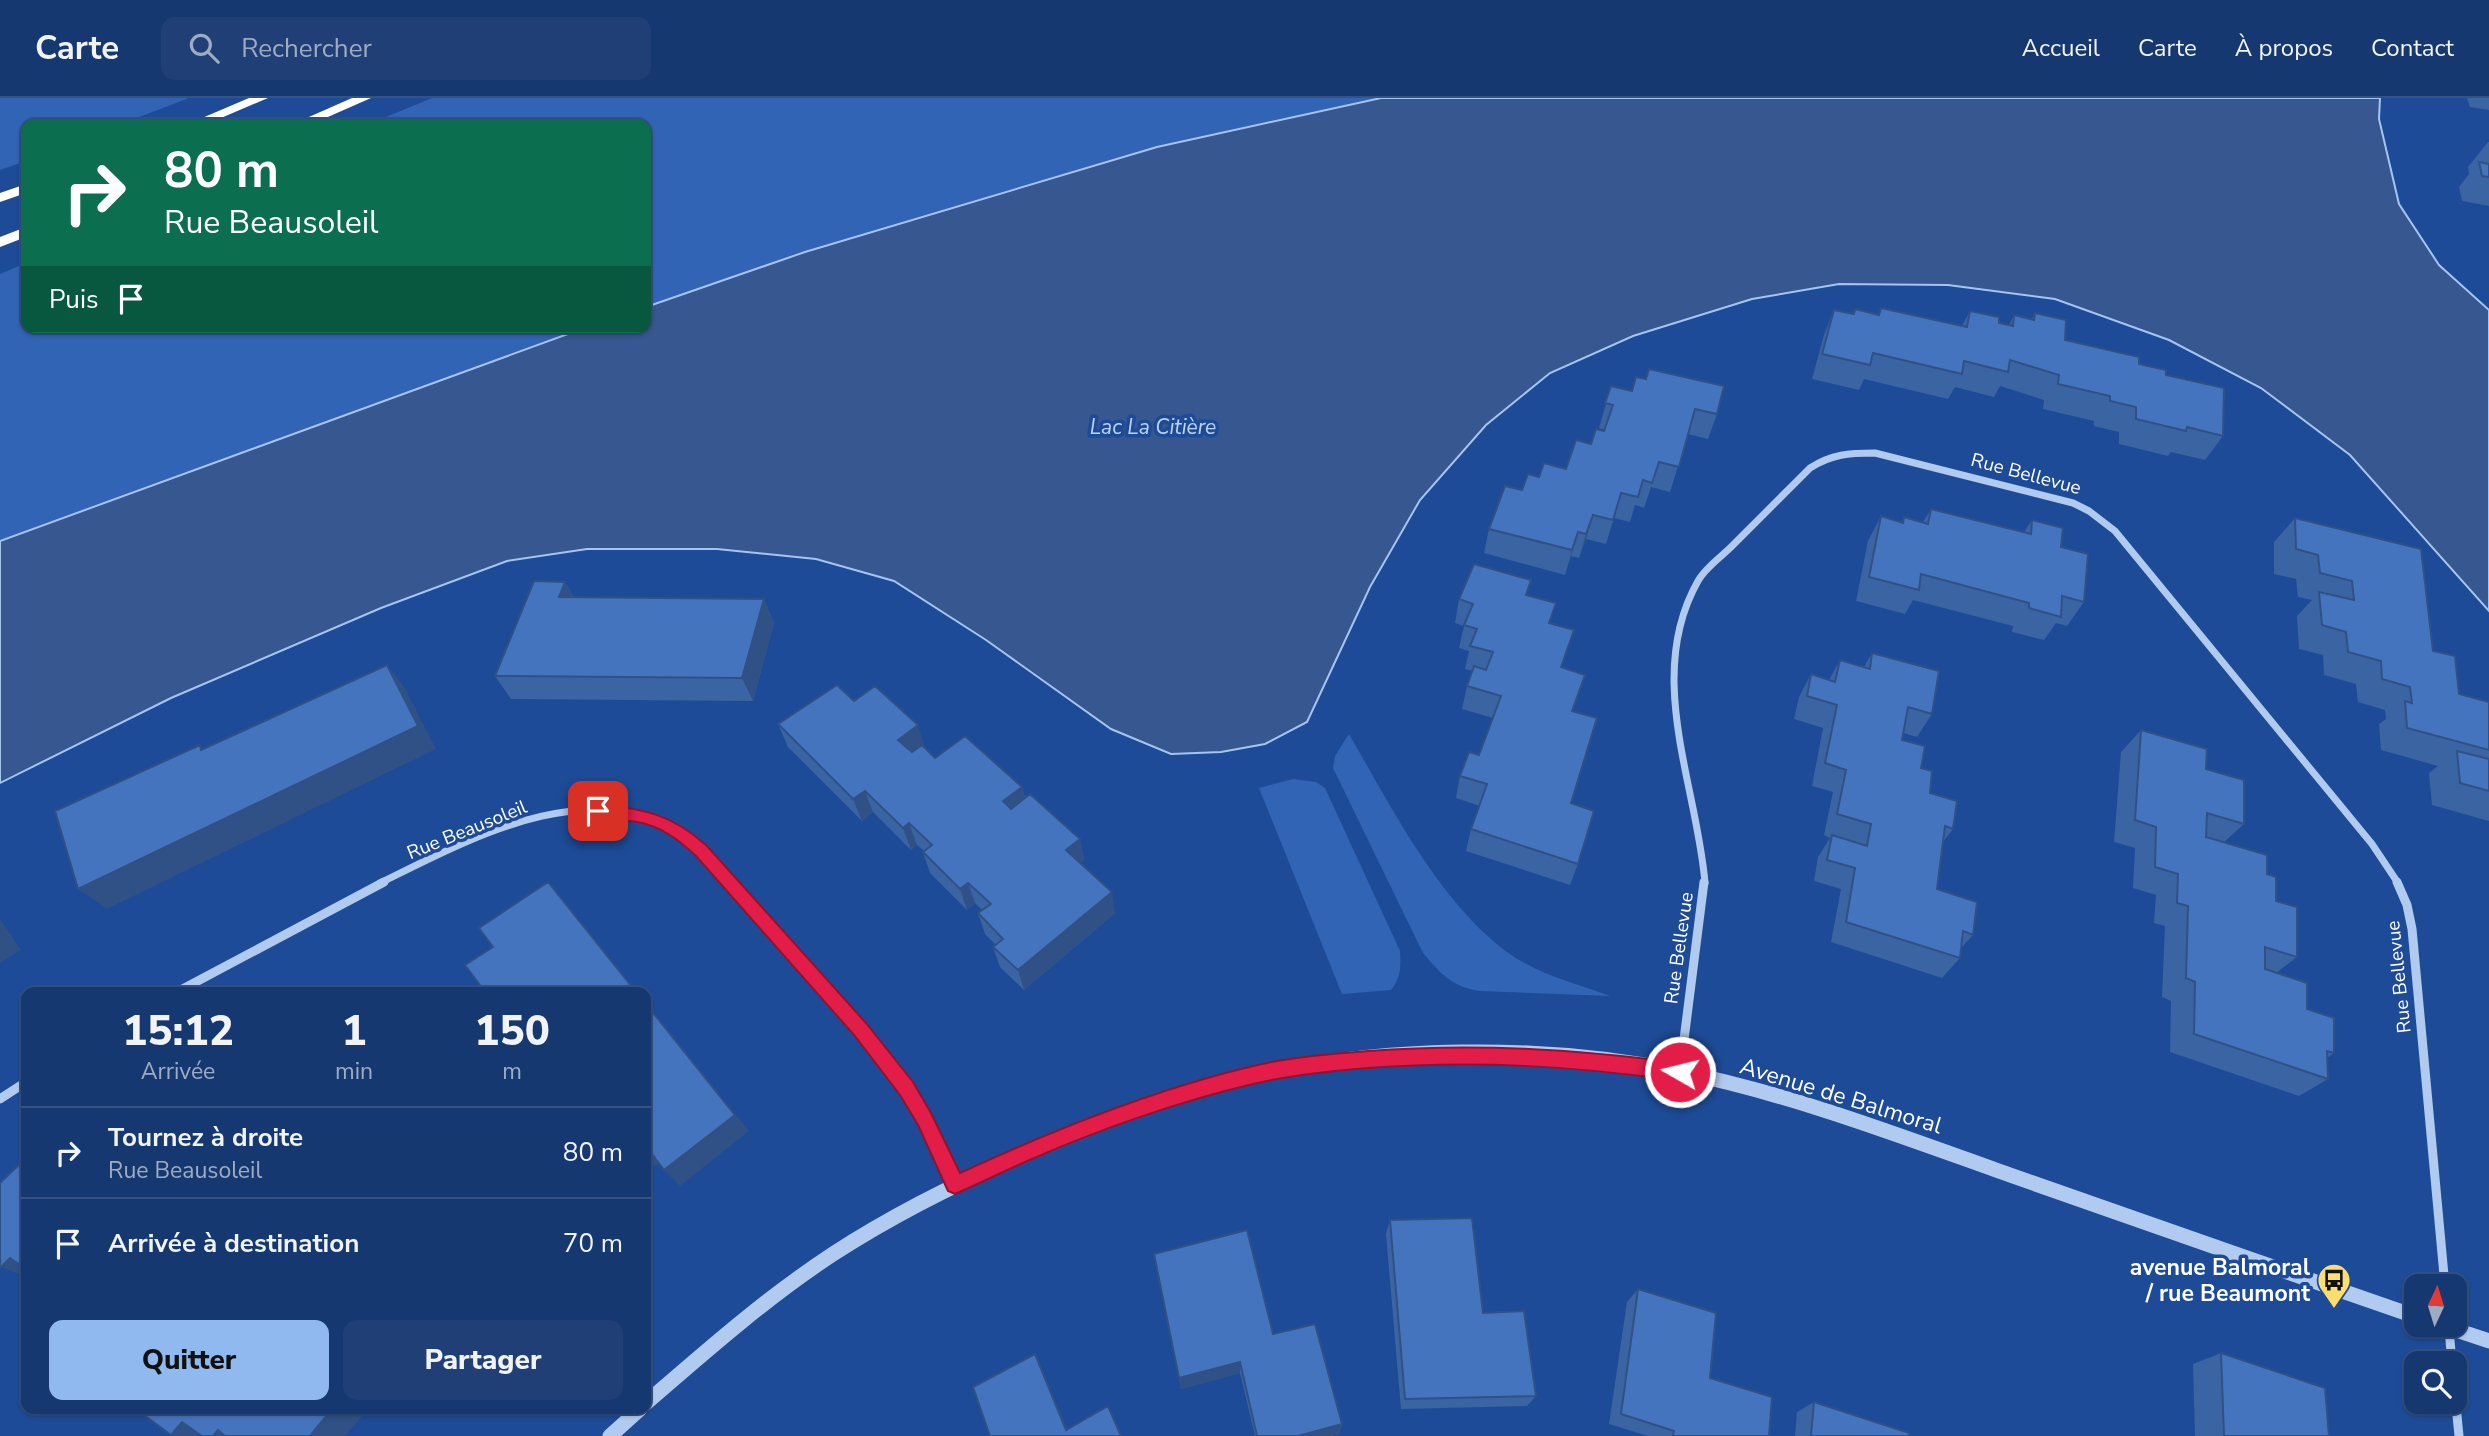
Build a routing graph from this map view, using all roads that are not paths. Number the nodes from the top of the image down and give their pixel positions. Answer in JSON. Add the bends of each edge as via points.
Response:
{"nodes":[{"id":1,"x":261,"y":98,"type":"edge"},
{"id":2,"x":364,"y":98,"type":"edge"},
{"id":3,"x":208,"y":119,"type":"edge"},
{"id":4,"x":312,"y":119,"type":"edge"},
{"id":5,"x":21,"y":190,"type":"edge"},
{"id":6,"x":0,"y":198,"type":"edge"},
{"id":7,"x":21,"y":234,"type":"edge"},
{"id":8,"x":0,"y":242,"type":"edge"},
{"id":9,"x":186,"y":987,"type":"edge"},
{"id":10,"x":1680,"y":1072,"type":"junction"},
{"id":11,"x":21,"y":1085,"type":"edge"},
{"id":12,"x":0,"y":1099,"type":"edge"},
{"id":13,"x":955,"y":1185,"type":"junction"},
{"id":14,"x":2444,"y":1274,"type":"edge"},
{"id":15,"x":2404,"y":1312,"type":"edge"},
{"id":16,"x":2468,"y":1334,"type":"edge"},
{"id":17,"x":2489,"y":1341,"type":"edge"},
{"id":18,"x":651,"y":1400,"type":"edge"},
{"id":19,"x":634,"y":1414,"type":"edge"},
{"id":20,"x":2457,"y":1414,"type":"edge"},
{"id":21,"x":610,"y":1436,"type":"edge"},
{"id":22,"x":2459,"y":1436,"type":"edge"}],
"edges":[{"from":1,"to":3,"type":"highway"},
{"from":2,"to":4,"type":"highway"},
{"from":5,"to":6,"type":"highway"},
{"from":7,"to":8,"type":"highway"},
{"from":9,"to":13,"type":"street","name":"Rue Beausoleil","via":[[366,890],[502,829],[560,812],[612,811],[640,816],[684,834],[702,851],[860,1029],[907,1089]]},
{"from":10,"to":13,"type":"street","name":"Avenue de Balmoral","via":[[1590,1059],[1424,1055],[1265,1073],[1107,1120]]},
{"from":10,"to":14,"type":"street","name":"Rue Bellevue","via":[[1705,870],[1683,760],[1675,670],[1690,593],[1699,579],[1810,468],[1842,453],[1892,457],[2073,503],[2115,531],[2399,882],[2410,909]]},
{"from":10,"to":15,"type":"street","name":"Avenue de Balmoral","via":[[1865,1125]]},
{"from":11,"to":12,"type":"street"},
{"from":13,"to":18,"type":"street","name":"Avenue de Balmoral","via":[[877,1227],[794,1281]]},
{"from":16,"to":17,"type":"street"},
{"from":19,"to":21,"type":"street"},
{"from":20,"to":22,"type":"street"}]}
